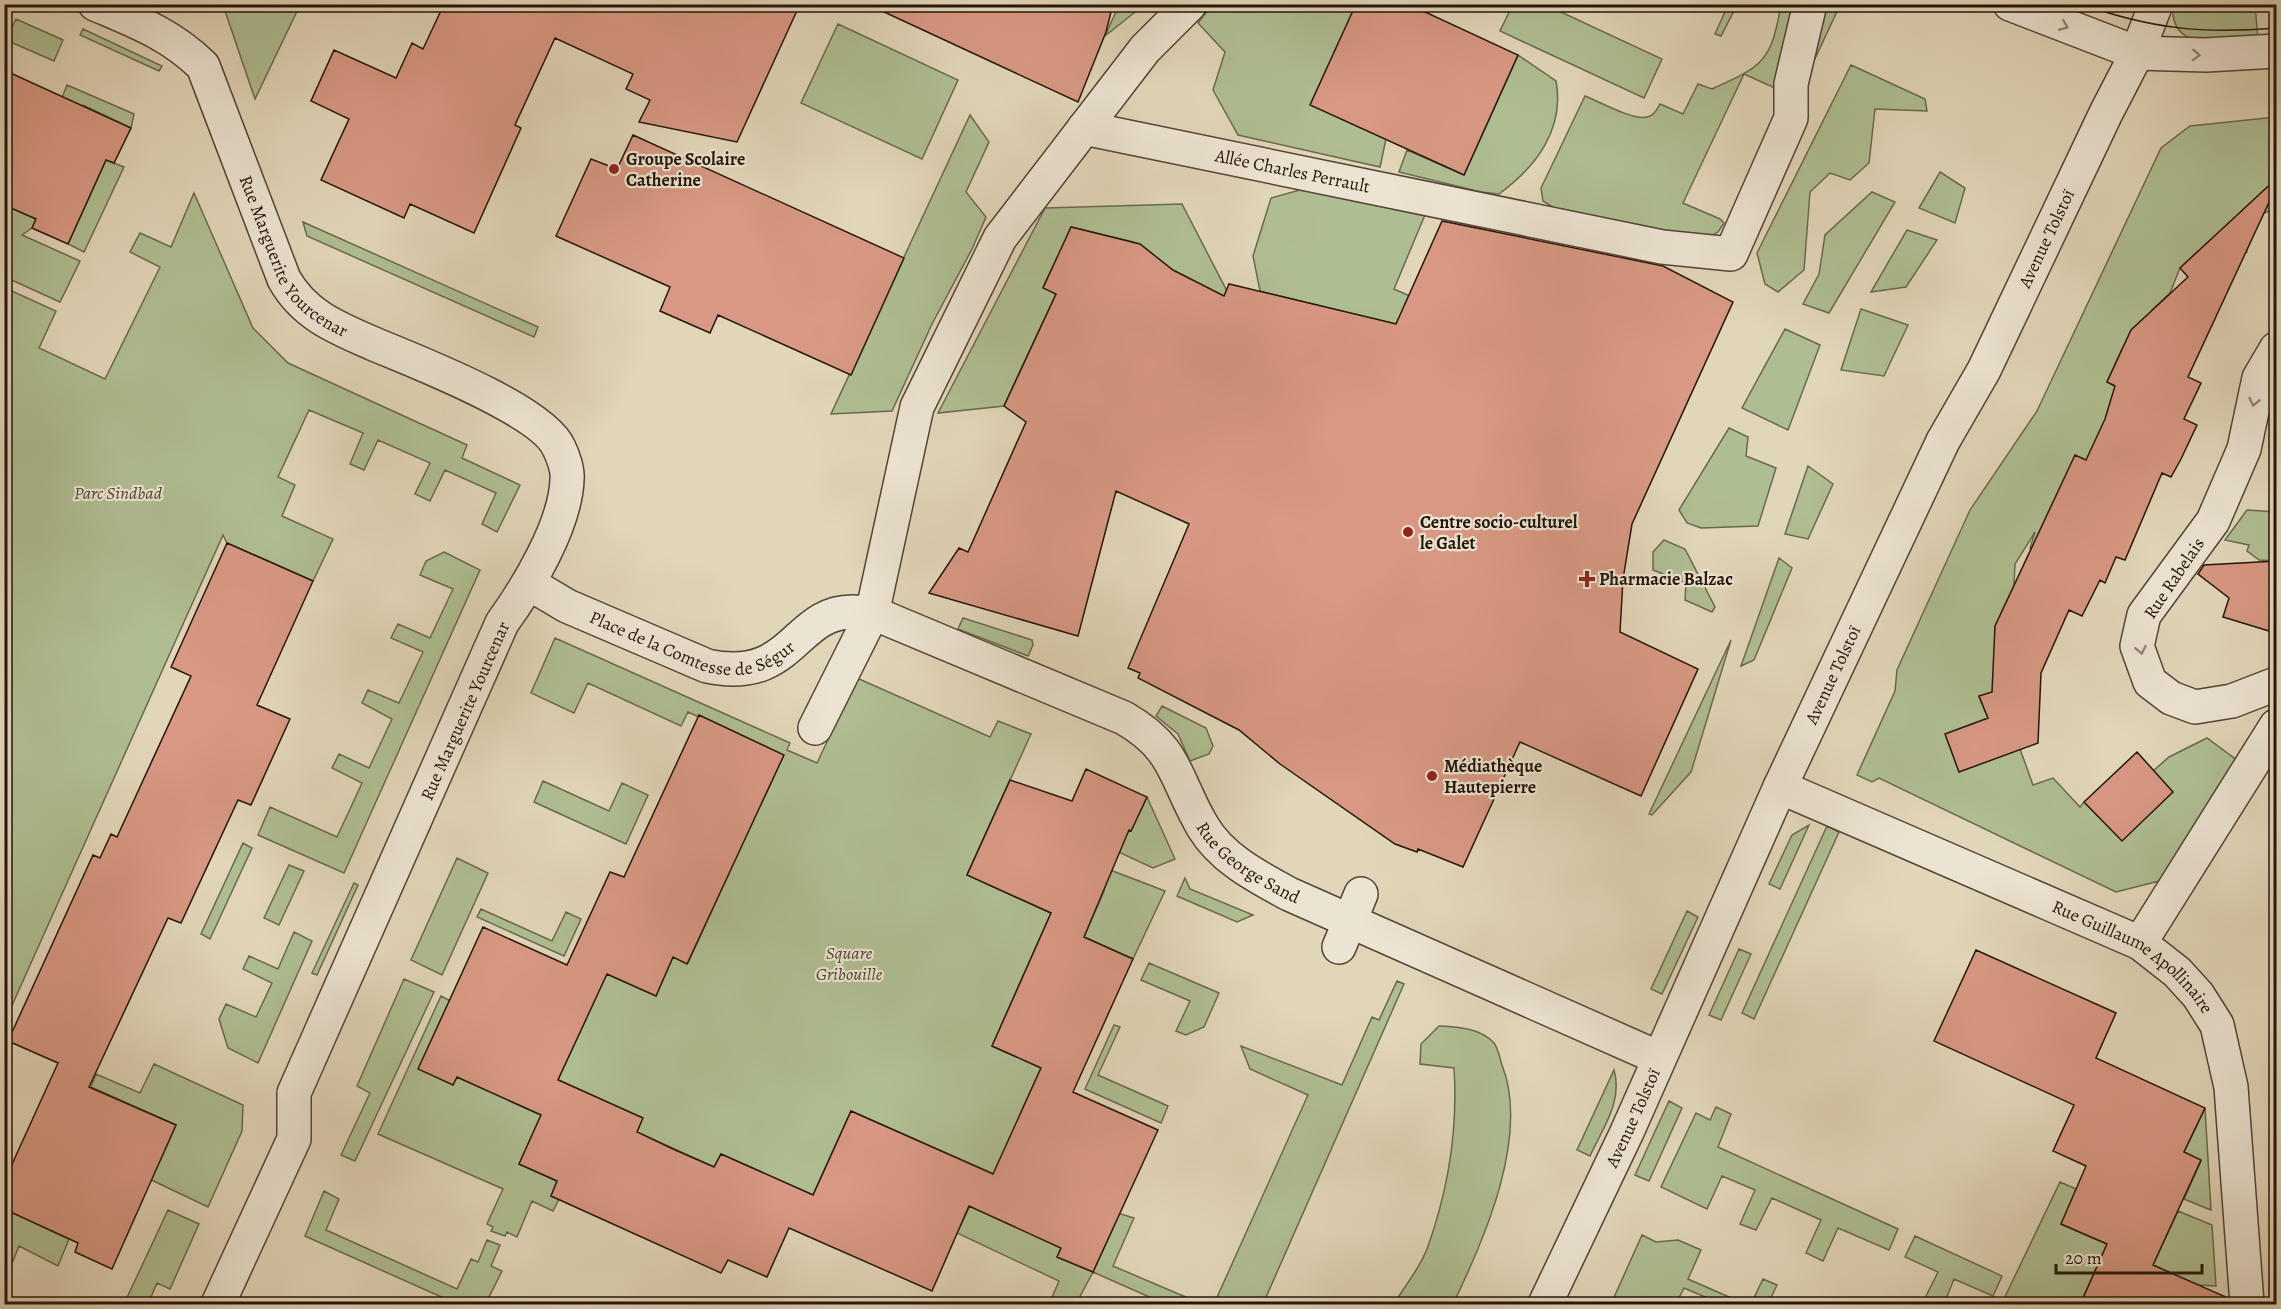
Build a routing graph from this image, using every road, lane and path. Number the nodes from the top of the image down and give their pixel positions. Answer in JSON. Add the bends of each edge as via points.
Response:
{"nodes":[{"id":1,"x":95,"y":4,"type":"edge"},
{"id":2,"x":1190,"y":4,"type":"edge"},
{"id":3,"x":1810,"y":4,"type":"edge"},
{"id":4,"x":2010,"y":4,"type":"edge"},
{"id":5,"x":2141,"y":4,"type":"edge"},
{"id":6,"x":2156,"y":4,"type":"edge"},
{"id":7,"x":2277,"y":51,"type":"edge"},
{"id":8,"x":2137,"y":53,"type":"junction"},
{"id":9,"x":1084,"y":128,"type":"junction"},
{"id":10,"x":2277,"y":349,"type":"edge"},
{"id":11,"x":530,"y":584,"type":"junction"},
{"id":12,"x":878,"y":616,"type":"junction"},
{"id":13,"x":2277,"y":684,"type":"edge"},
{"id":14,"x":2277,"y":726,"type":"edge"},
{"id":15,"x":815,"y":728,"type":"dead end"},
{"id":16,"x":1780,"y":787,"type":"junction"},
{"id":17,"x":2140,"y":943,"type":"junction"},
{"id":18,"x":1659,"y":1058,"type":"junction"},
{"id":19,"x":218,"y":1305,"type":"edge"},
{"id":20,"x":1545,"y":1305,"type":"edge"},
{"id":21,"x":2247,"y":1305,"type":"edge"}],
"edges":[{"from":1,"to":11,"type":"street","name":"Rue Marguerite Yourcenar","via":[[161,33],[183,46],[203,66],[284,279],[315,317],[473,387],[534,421],[559,446],[568,478],[561,512]]},
{"from":2,"to":9,"type":"street","via":[[1145,49]]},
{"from":3,"to":9,"type":"street","name":"Allée Charles Perrault","via":[[1791,84],[1791,118],[1731,254],[1662,247]]},
{"from":4,"to":8,"type":"street","one_way":true},
{"from":5,"to":8,"type":"street"},
{"from":6,"to":8,"type":"street","name":"Avenue Tolstoï"},
{"from":8,"to":7,"type":"street","one_way":true},
{"from":8,"to":16,"type":"street","name":"Avenue Tolstoï","via":[[1984,370],[1943,441]]},
{"from":9,"to":12,"type":"street","via":[[1000,238],[917,408]]},
{"from":10,"to":13,"type":"street","name":"Rue Rabelais","one_way":true,"via":[[2259,378],[2244,449],[2213,521],[2144,615],[2138,646],[2150,682],[2171,698],[2195,707],[2232,701]]},
{"from":11,"to":12,"type":"street","name":"Place de la Comtesse de Ségur","via":[[567,606],[706,666],[727,671],[768,663],[814,624],[831,617],[851,612]]},
{"from":11,"to":19,"type":"street","name":"Rue Marguerite Yourcenar","via":[[502,623],[294,1093],[294,1139]]},
{"from":12,"to":15,"type":"street"},
{"from":12,"to":18,"type":"street","name":"Rue George Sand","via":[[1124,718],[1146,731],[1164,749],[1203,828],[1220,848],[1258,878]]},
{"from":14,"to":17,"type":"street"},
{"from":16,"to":17,"type":"street","name":"Rue Guillaume Apollinaire"},
{"from":16,"to":18,"type":"street","name":"Avenue Tolstoï"},
{"from":17,"to":21,"type":"street","name":"Rue Guillaume Apollinaire","via":[[2177,972],[2217,1025],[2231,1087]]},
{"from":18,"to":20,"type":"street","name":"Avenue Tolstoï"}]}
